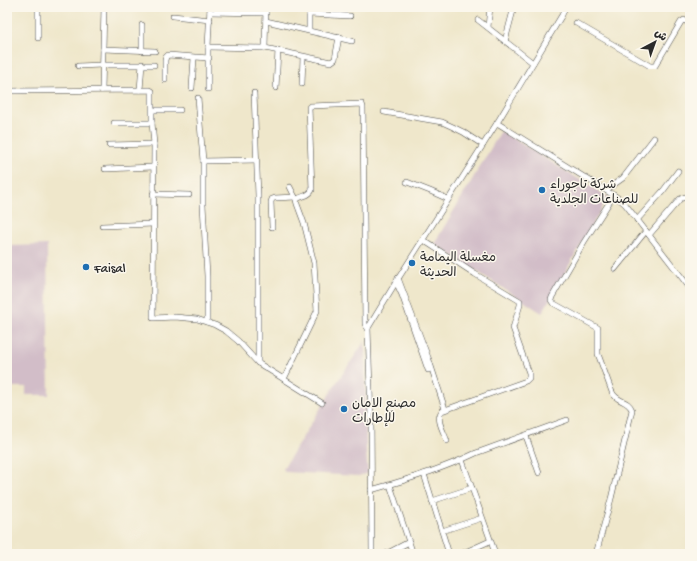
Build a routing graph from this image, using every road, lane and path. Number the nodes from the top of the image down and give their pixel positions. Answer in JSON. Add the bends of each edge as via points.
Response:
{"nodes":[{"id":1,"x":38,"y":7,"type":"edge"},
{"id":2,"x":104,"y":7,"type":"edge"},
{"id":3,"x":309,"y":7,"type":"edge"},
{"id":4,"x":490,"y":7,"type":"edge"},
{"id":5,"x":514,"y":7,"type":"edge"},
{"id":6,"x":566,"y":7,"type":"edge"},
{"id":7,"x":210,"y":9,"type":"edge"},
{"id":8,"x":266,"y":10,"type":"edge"},
{"id":9,"x":309,"y":14,"type":"junction"},
{"id":10,"x":173,"y":16,"type":"dead end"},
{"id":11,"x":350,"y":16,"type":"dead end"},
{"id":12,"x":210,"y":20,"type":"junction"},
{"id":13,"x":478,"y":20,"type":"dead end"},
{"id":14,"x":266,"y":21,"type":"junction"},
{"id":15,"x":576,"y":23,"type":"dead end"},
{"id":16,"x":690,"y":24,"type":"edge"},
{"id":17,"x":142,"y":25,"type":"dead end"},
{"id":18,"x":488,"y":27,"type":"junction"},
{"id":19,"x":309,"y":30,"type":"junction"},
{"id":20,"x":339,"y":37,"type":"junction"},
{"id":21,"x":38,"y":38,"type":"dead end"},
{"id":22,"x":352,"y":40,"type":"dead end"},
{"id":23,"x":505,"y":41,"type":"junction"},
{"id":24,"x":208,"y":47,"type":"junction"},
{"id":25,"x":265,"y":48,"type":"junction"},
{"id":26,"x":103,"y":49,"type":"junction"},
{"id":27,"x":278,"y":50,"type":"junction"},
{"id":28,"x":142,"y":51,"type":"junction"},
{"id":29,"x":155,"y":51,"type":"dead end"},
{"id":30,"x":304,"y":57,"type":"junction"},
{"id":31,"x":194,"y":58,"type":"junction"},
{"id":32,"x":209,"y":58,"type":"junction"},
{"id":33,"x":532,"y":63,"type":"junction"},
{"id":34,"x":142,"y":64,"type":"junction"},
{"id":35,"x":154,"y":64,"type":"dead end"},
{"id":36,"x":102,"y":65,"type":"junction"},
{"id":37,"x":78,"y":66,"type":"dead end"},
{"id":38,"x":164,"y":80,"type":"dead end"},
{"id":39,"x":302,"y":84,"type":"dead end"},
{"id":40,"x":192,"y":88,"type":"dead end"},
{"id":41,"x":276,"y":88,"type":"dead end"},
{"id":42,"x":208,"y":89,"type":"dead end"},
{"id":43,"x":102,"y":90,"type":"junction"},
{"id":44,"x":140,"y":90,"type":"junction"},
{"id":45,"x":7,"y":91,"type":"edge"},
{"id":46,"x":254,"y":93,"type":"dead end"},
{"id":47,"x":198,"y":98,"type":"dead end"},
{"id":48,"x":153,"y":110,"type":"junction"},
{"id":49,"x":180,"y":110,"type":"dead end"},
{"id":50,"x":384,"y":112,"type":"dead end"},
{"id":51,"x":114,"y":123,"type":"dead end"},
{"id":52,"x":152,"y":123,"type":"junction"},
{"id":53,"x":497,"y":123,"type":"junction"},
{"id":54,"x":654,"y":138,"type":"dead end"},
{"id":55,"x":154,"y":144,"type":"junction"},
{"id":56,"x":109,"y":145,"type":"dead end"},
{"id":57,"x":482,"y":145,"type":"junction"},
{"id":58,"x":256,"y":160,"type":"junction"},
{"id":59,"x":203,"y":161,"type":"junction"},
{"id":60,"x":153,"y":168,"type":"junction"},
{"id":61,"x":106,"y":169,"type":"dead end"},
{"id":62,"x":678,"y":172,"type":"dead end"},
{"id":63,"x":407,"y":182,"type":"dead end"},
{"id":64,"x":290,"y":187,"type":"dead end"},
{"id":65,"x":606,"y":190,"type":"junction"},
{"id":66,"x":153,"y":194,"type":"junction"},
{"id":67,"x":189,"y":195,"type":"dead end"},
{"id":68,"x":614,"y":195,"type":"junction"},
{"id":69,"x":296,"y":198,"type":"junction"},
{"id":70,"x":690,"y":198,"type":"edge"},
{"id":71,"x":448,"y":199,"type":"junction"},
{"id":72,"x":637,"y":220,"type":"junction"},
{"id":73,"x":153,"y":224,"type":"junction"},
{"id":74,"x":102,"y":226,"type":"dead end"},
{"id":75,"x":272,"y":227,"type":"dead end"},
{"id":76,"x":648,"y":233,"type":"junction"},
{"id":77,"x":423,"y":240,"type":"junction"},
{"id":78,"x":615,"y":269,"type":"dead end"},
{"id":79,"x":397,"y":280,"type":"junction"},
{"id":80,"x":690,"y":288,"type":"edge"},
{"id":81,"x":207,"y":322,"type":"junction"},
{"id":82,"x":368,"y":328,"type":"junction"},
{"id":83,"x":258,"y":363,"type":"junction"},
{"id":84,"x":428,"y":370,"type":"dead end"},
{"id":85,"x":284,"y":379,"type":"junction"},
{"id":86,"x":322,"y":403,"type":"dead end"},
{"id":87,"x":445,"y":409,"type":"junction"},
{"id":88,"x":567,"y":420,"type":"dead end"},
{"id":89,"x":526,"y":436,"type":"junction"},
{"id":90,"x":447,"y":441,"type":"dead end"},
{"id":91,"x":462,"y":460,"type":"junction"},
{"id":92,"x":539,"y":473,"type":"dead end"},
{"id":93,"x":424,"y":474,"type":"junction"},
{"id":94,"x":390,"y":485,"type":"junction"},
{"id":95,"x":472,"y":488,"type":"junction"},
{"id":96,"x":371,"y":490,"type":"junction"},
{"id":97,"x":432,"y":501,"type":"junction"},
{"id":98,"x":482,"y":518,"type":"junction"},
{"id":99,"x":442,"y":531,"type":"junction"},
{"id":100,"x":490,"y":541,"type":"junction"},
{"id":101,"x":409,"y":542,"type":"junction"},
{"id":102,"x":495,"y":553,"type":"edge"},
{"id":103,"x":372,"y":554,"type":"edge"},
{"id":104,"x":386,"y":554,"type":"edge"},
{"id":105,"x":413,"y":554,"type":"edge"},
{"id":106,"x":449,"y":554,"type":"edge"},
{"id":107,"x":461,"y":554,"type":"edge"},
{"id":108,"x":596,"y":554,"type":"edge"}],
"edges":[{"from":1,"to":21,"type":"street"},
{"from":2,"to":26,"type":"street"},
{"from":3,"to":9,"type":"street"},
{"from":4,"to":18,"type":"street"},
{"from":5,"to":23,"type":"street"},
{"from":6,"to":33,"type":"street"},
{"from":7,"to":8,"type":"street"},
{"from":7,"to":12,"type":"street"},
{"from":8,"to":14,"type":"street"},
{"from":9,"to":11,"type":"street"},
{"from":9,"to":19,"type":"street"},
{"from":10,"to":12,"type":"street"},
{"from":12,"to":24,"type":"street"},
{"from":13,"to":18,"type":"street"},
{"from":14,"to":19,"type":"street"},
{"from":14,"to":25,"type":"street"},
{"from":15,"to":16,"type":"street","via":[[650,66],[655,66],[681,22],[684,20]]},
{"from":17,"to":28,"type":"street"},
{"from":18,"to":23,"type":"street"},
{"from":19,"to":20,"type":"street"},
{"from":20,"to":22,"type":"street"},
{"from":20,"to":30,"type":"street","via":[[335,60],[331,62]]},
{"from":23,"to":33,"type":"street"},
{"from":24,"to":25,"type":"street"},
{"from":24,"to":32,"type":"street"},
{"from":25,"to":27,"type":"street"},
{"from":26,"to":28,"type":"street"},
{"from":26,"to":36,"type":"street"},
{"from":27,"to":30,"type":"street"},
{"from":27,"to":41,"type":"street"},
{"from":28,"to":29,"type":"street"},
{"from":30,"to":39,"type":"street"},
{"from":31,"to":32,"type":"street"},
{"from":31,"to":38,"type":"street","via":[[166,57]]},
{"from":31,"to":40,"type":"street"},
{"from":32,"to":42,"type":"street"},
{"from":33,"to":53,"type":"street"},
{"from":34,"to":35,"type":"street"},
{"from":34,"to":36,"type":"street"},
{"from":34,"to":44,"type":"street"},
{"from":36,"to":37,"type":"street"},
{"from":36,"to":43,"type":"street"},
{"from":43,"to":44,"type":"street"},
{"from":43,"to":45,"type":"street"},
{"from":44,"to":48,"type":"street","via":[[152,91]]},
{"from":46,"to":58,"type":"street"},
{"from":47,"to":59,"type":"street"},
{"from":48,"to":49,"type":"street"},
{"from":48,"to":52,"type":"street"},
{"from":50,"to":57,"type":"street","via":[[442,122],[464,132]]},
{"from":51,"to":52,"type":"street"},
{"from":52,"to":55,"type":"street"},
{"from":53,"to":57,"type":"street"},
{"from":53,"to":65,"type":"street"},
{"from":54,"to":65,"type":"street","via":[[623,178]]},
{"from":55,"to":56,"type":"street"},
{"from":55,"to":60,"type":"street"},
{"from":57,"to":71,"type":"street"},
{"from":58,"to":59,"type":"street"},
{"from":58,"to":83,"type":"street"},
{"from":59,"to":81,"type":"street"},
{"from":60,"to":61,"type":"street"},
{"from":60,"to":66,"type":"street"},
{"from":62,"to":72,"type":"street"},
{"from":63,"to":71,"type":"street"},
{"from":64,"to":69,"type":"street"},
{"from":65,"to":68,"type":"street"},
{"from":66,"to":67,"type":"street"},
{"from":66,"to":73,"type":"street"},
{"from":68,"to":72,"type":"street","via":[[625,204]]},
{"from":68,"to":108,"type":"street","via":[[551,300],[598,328],[598,354],[614,397],[632,407]]},
{"from":69,"to":75,"type":"street","via":[[272,199]]},
{"from":69,"to":82,"type":"street","via":[[308,195],[312,190],[310,106],[362,104],[365,324]]},
{"from":69,"to":85,"type":"street","via":[[314,263],[317,310]]},
{"from":70,"to":76,"type":"street","via":[[680,199]]},
{"from":71,"to":77,"type":"street"},
{"from":72,"to":76,"type":"street"},
{"from":73,"to":74,"type":"street"},
{"from":73,"to":81,"type":"street","via":[[153,318],[197,318]]},
{"from":76,"to":78,"type":"street"},
{"from":76,"to":80,"type":"street"},
{"from":77,"to":79,"type":"street"},
{"from":77,"to":87,"type":"street","via":[[520,302],[513,328],[529,373],[528,380]]},
{"from":79,"to":82,"type":"street"},
{"from":79,"to":84,"type":"street"},
{"from":79,"to":87,"type":"street","via":[[429,360]]},
{"from":81,"to":83,"type":"street","via":[[226,331]]},
{"from":82,"to":96,"type":"street"},
{"from":83,"to":85,"type":"street"},
{"from":85,"to":86,"type":"street"},
{"from":87,"to":90,"type":"street","via":[[439,420]]},
{"from":88,"to":89,"type":"street"},
{"from":89,"to":91,"type":"street"},
{"from":89,"to":92,"type":"street"},
{"from":91,"to":93,"type":"street"},
{"from":91,"to":95,"type":"street"},
{"from":93,"to":94,"type":"street"},
{"from":93,"to":97,"type":"street"},
{"from":94,"to":96,"type":"street"},
{"from":94,"to":101,"type":"street"},
{"from":95,"to":97,"type":"street"},
{"from":95,"to":98,"type":"street"},
{"from":96,"to":103,"type":"street"},
{"from":97,"to":99,"type":"street"},
{"from":98,"to":99,"type":"street"},
{"from":98,"to":100,"type":"street"},
{"from":99,"to":106,"type":"street"},
{"from":100,"to":102,"type":"street"},
{"from":100,"to":107,"type":"street"},
{"from":101,"to":104,"type":"street"},
{"from":101,"to":105,"type":"street"}]}
